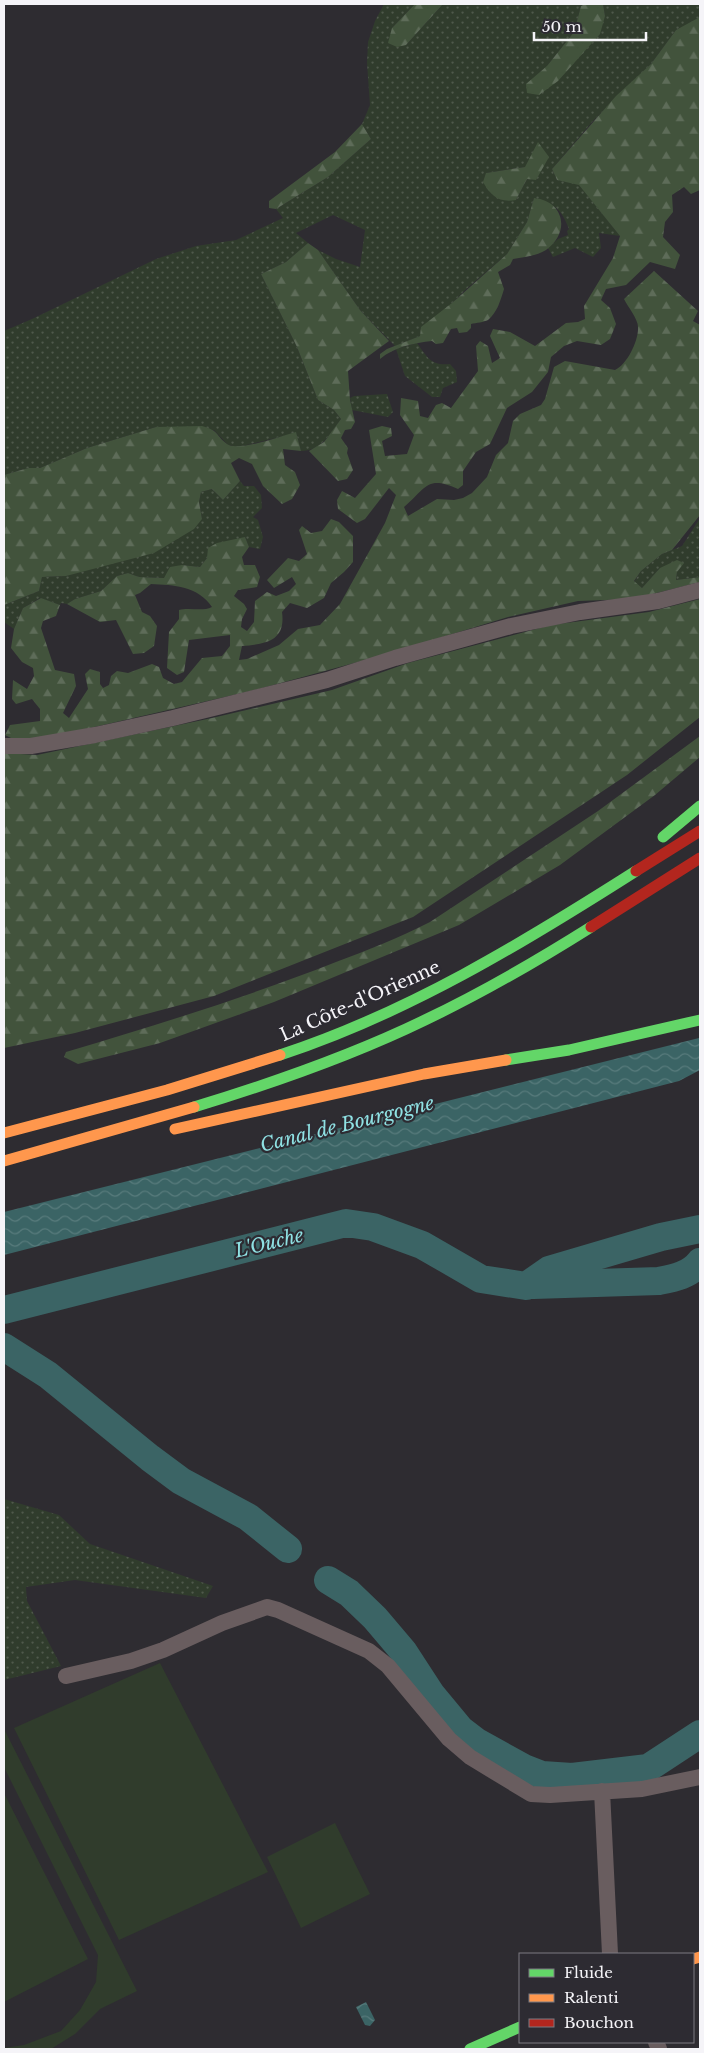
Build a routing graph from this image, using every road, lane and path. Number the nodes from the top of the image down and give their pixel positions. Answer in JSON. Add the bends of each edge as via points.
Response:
{"nodes":[{"id":1,"x":700,"y":590,"type":"edge"},
{"id":2,"x":4,"y":746,"type":"edge"},
{"id":3,"x":700,"y":806,"type":"edge"},
{"id":4,"x":700,"y":830,"type":"edge"},
{"id":5,"x":657,"y":842,"type":"dead end"},
{"id":6,"x":642,"y":854,"type":"dead end"},
{"id":7,"x":700,"y":858,"type":"edge"},
{"id":8,"x":566,"y":915,"type":"junction"},
{"id":9,"x":700,"y":1020,"type":"edge"},
{"id":10,"x":160,"y":1132,"type":"dead end"},
{"id":11,"x":4,"y":1133,"type":"edge"},
{"id":12,"x":131,"y":1137,"type":"dead end"},
{"id":13,"x":4,"y":1161,"type":"edge"},
{"id":14,"x":66,"y":1676,"type":"dead end"},
{"id":15,"x":700,"y":1777,"type":"edge"},
{"id":16,"x":602,"y":1791,"type":"junction"},
{"id":17,"x":610,"y":1953,"type":"edge"},
{"id":18,"x":519,"y":2027,"type":"edge"},
{"id":19,"x":470,"y":2049,"type":"edge"}],
"edges":[{"from":1,"to":2,"type":"street","via":[[658,601],[511,626],[327,680],[172,718],[31,746]]},
{"from":3,"to":5,"type":"main road"},
{"from":4,"to":8,"type":"main road","name":"La Côte-d'Orienne"},
{"from":6,"to":8,"type":"main road"},
{"from":7,"to":13,"type":"main road","via":[[515,972],[385,1039],[211,1102]]},
{"from":8,"to":11,"type":"main road","name":"La Côte-d'Orienne","via":[[446,984],[329,1037],[191,1082]]},
{"from":9,"to":10,"type":"main road","via":[[569,1050],[424,1074]]},
{"from":12,"to":13,"type":"main road"},
{"from":14,"to":16,"type":"street","via":[[147,1655],[267,1607],[368,1652],[388,1666],[449,1739],[470,1757],[531,1794]]},
{"from":15,"to":16,"type":"street","via":[[642,1788]]},
{"from":16,"to":17,"type":"street"},
{"from":18,"to":19,"type":"main road"}]}
